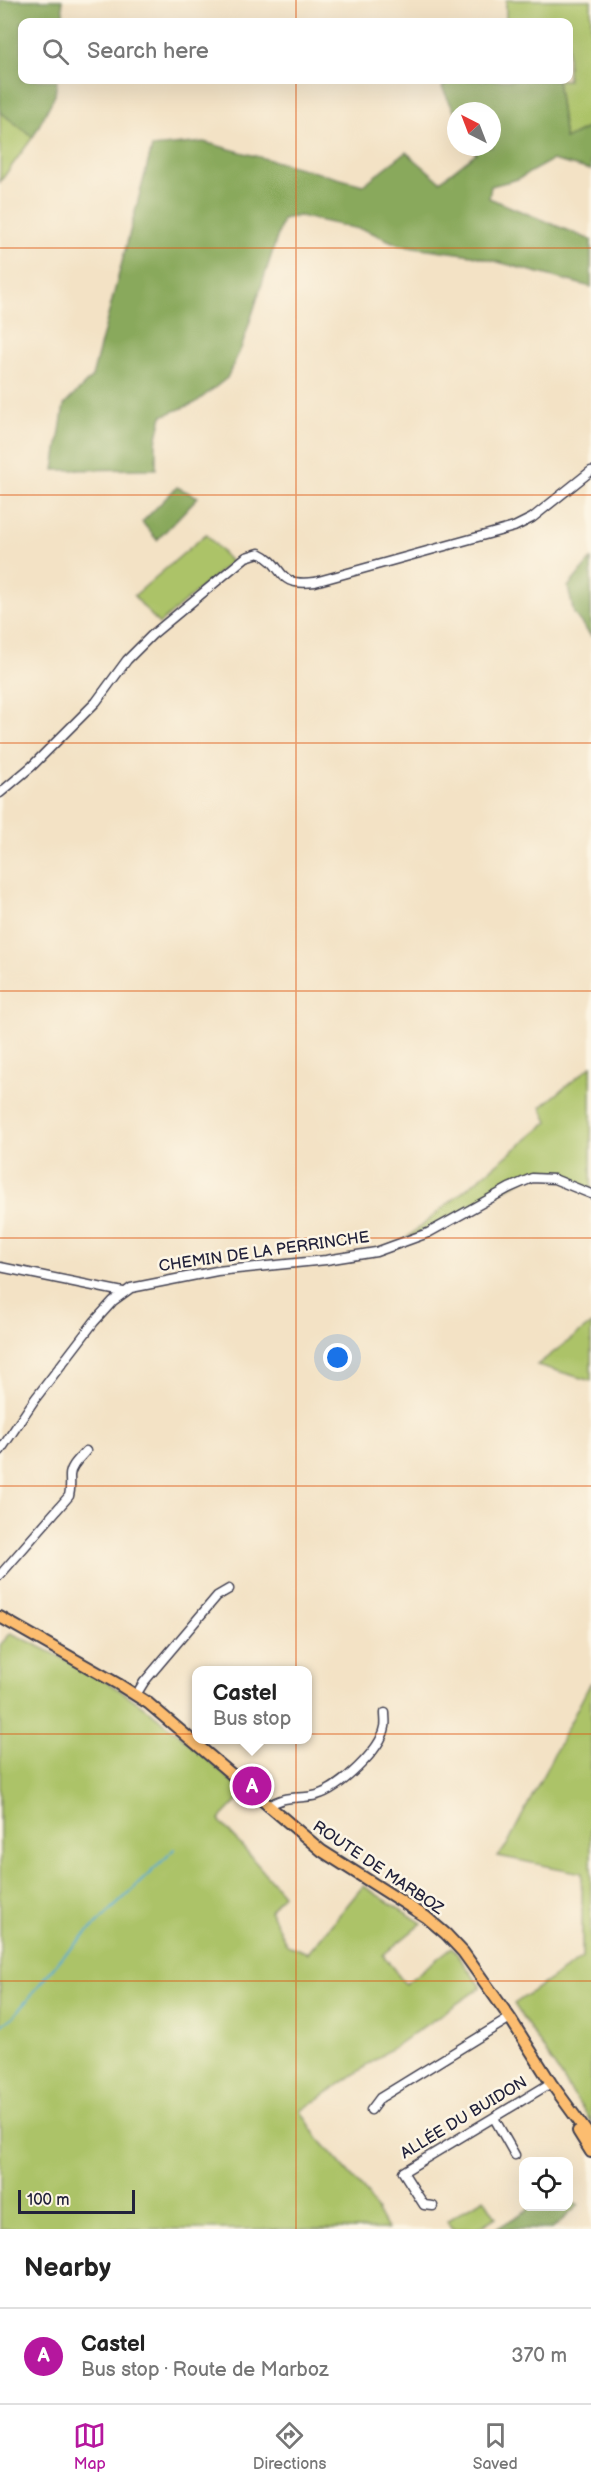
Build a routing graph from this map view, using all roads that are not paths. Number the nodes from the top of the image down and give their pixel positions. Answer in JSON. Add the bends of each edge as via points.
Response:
{"nodes":[{"id":1,"x":591,"y":471,"type":"edge"},
{"id":2,"x":0,"y":793,"type":"edge"},
{"id":3,"x":591,"y":1194,"type":"edge"},
{"id":4,"x":0,"y":1267,"type":"edge"},
{"id":5,"x":123,"y":1292,"type":"junction"},
{"id":6,"x":86,"y":1450,"type":"dead end"},
{"id":7,"x":0,"y":1451,"type":"edge"},
{"id":8,"x":0,"y":1575,"type":"edge"},
{"id":9,"x":230,"y":1589,"type":"dead end"},
{"id":10,"x":0,"y":1617,"type":"edge"},
{"id":11,"x":136,"y":1695,"type":"junction"},
{"id":12,"x":386,"y":1713,"type":"dead end"},
{"id":13,"x":192,"y":1740,"type":"edge"},
{"id":14,"x":197,"y":1744,"type":"edge"},
{"id":15,"x":268,"y":1807,"type":"junction"},
{"id":16,"x":510,"y":2018,"type":"junction"},
{"id":17,"x":551,"y":2083,"type":"junction"},
{"id":18,"x":371,"y":2110,"type":"dead end"},
{"id":19,"x":494,"y":2118,"type":"junction"},
{"id":20,"x":591,"y":2138,"type":"edge"},
{"id":21,"x":591,"y":2152,"type":"edge"},
{"id":22,"x":515,"y":2155,"type":"dead end"},
{"id":23,"x":433,"y":2206,"type":"dead end"}],
"edges":[{"from":1,"to":2,"type":"street","via":[[514,527],[315,582],[291,582],[264,555],[246,556],[152,635],[96,702]]},
{"from":3,"to":5,"type":"street","name":"CHEMIN DE LA PERRINCHE","via":[[554,1179],[532,1178],[428,1233],[376,1252],[217,1271]]},
{"from":4,"to":5,"type":"street"},
{"from":5,"to":7,"type":"street","via":[[94,1322]]},
{"from":6,"to":8,"type":"street","via":[[72,1467],[69,1496]]},
{"from":9,"to":11,"type":"street","via":[[217,1596]]},
{"from":10,"to":11,"type":"main road","name":"ROUTE DE MARBOZ"},
{"from":11,"to":13,"type":"main road","name":"ROUTE DE MARBOZ"},
{"from":12,"to":15,"type":"street","via":[[379,1742],[350,1776],[319,1795],[288,1797]]},
{"from":14,"to":15,"type":"main road","name":"ROUTE DE MARBOZ"},
{"from":15,"to":16,"type":"main road","name":"ROUTE DE MARBOZ","via":[[347,1869],[426,1917],[446,1934]]},
{"from":16,"to":17,"type":"main road","name":"ROUTE DE MARBOZ"},
{"from":16,"to":18,"type":"street","via":[[380,2098]]},
{"from":17,"to":19,"type":"street","name":"ALLÉE DU BUIDON"},
{"from":17,"to":20,"type":"main road","name":"ROUTE DE MARBOZ"},
{"from":17,"to":21,"type":"main road","name":"ROUTE DE MARBOZ"},
{"from":19,"to":22,"type":"street"},
{"from":19,"to":23,"type":"street","name":"ALLÉE DU BUIDON","via":[[403,2172],[424,2205]]}]}
